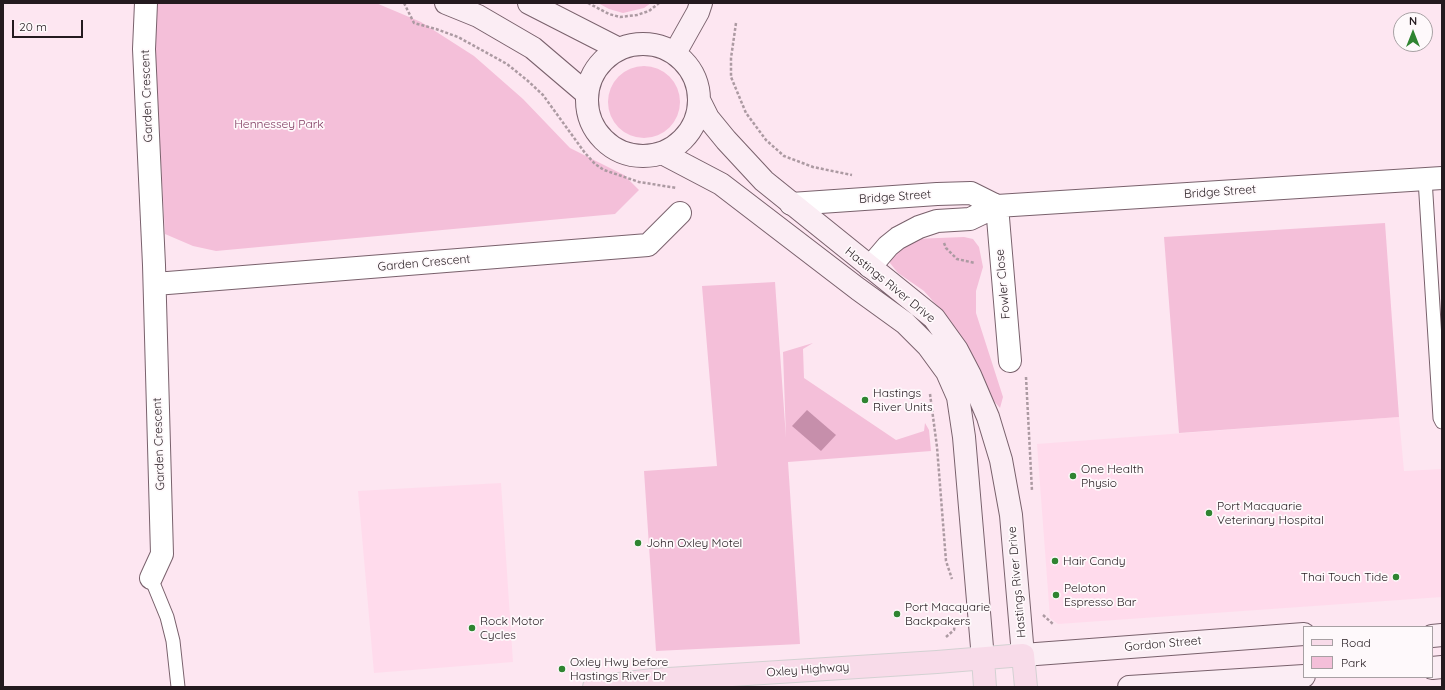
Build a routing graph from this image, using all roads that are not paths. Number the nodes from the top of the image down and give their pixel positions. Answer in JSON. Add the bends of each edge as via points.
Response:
{"nodes":[{"id":1,"x":146,"y":3,"type":"edge"},
{"id":2,"x":446,"y":3,"type":"edge"},
{"id":3,"x":529,"y":3,"type":"edge"},
{"id":4,"x":702,"y":3,"type":"edge"},
{"id":5,"x":619,"y":49,"type":"junction"},
{"id":6,"x":675,"y":53,"type":"junction"},
{"id":7,"x":587,"y":94,"type":"junction"},
{"id":8,"x":700,"y":102,"type":"junction"},
{"id":9,"x":662,"y":153,"type":"junction"},
{"id":10,"x":1434,"y":178,"type":"edge"},
{"id":11,"x":791,"y":204,"type":"junction"},
{"id":12,"x":997,"y":206,"type":"junction"},
{"id":13,"x":680,"y":213,"type":"dead end"},
{"id":14,"x":870,"y":267,"type":"junction"},
{"id":15,"x":155,"y":284,"type":"junction"},
{"id":16,"x":1010,"y":361,"type":"dead end"},
{"id":17,"x":1442,"y":422,"type":"edge"},
{"id":18,"x":151,"y":578,"type":"joint"},
{"id":19,"x":1303,"y":634,"type":"edge"},
{"id":20,"x":1023,"y":655,"type":"junction"},
{"id":21,"x":983,"y":659,"type":"junction"},
{"id":22,"x":1303,"y":676,"type":"edge"},
{"id":23,"x":178,"y":687,"type":"edge"},
{"id":24,"x":594,"y":687,"type":"edge"},
{"id":25,"x":985,"y":687,"type":"edge"},
{"id":26,"x":1026,"y":687,"type":"edge"},
{"id":27,"x":1129,"y":687,"type":"edge"}],
"edges":[{"from":1,"to":15,"type":"street","name":"Garden Crescent","via":[[144,49]]},
{"from":2,"to":7,"type":"main road","via":[[478,16],[532,48]]},
{"from":3,"to":5,"type":"main road"},
{"from":4,"to":6,"type":"main road"},
{"from":5,"to":6,"type":"main road","via":[[638,44],[657,45]]},
{"from":5,"to":7,"type":"main road","via":[[604,60],[592,76]]},
{"from":6,"to":8,"type":"main road","via":[[689,66],[697,83]]},
{"from":7,"to":9,"type":"main road","via":[[588,110],[593,125],[602,138],[615,148],[630,154],[646,156]]},
{"from":8,"to":9,"type":"main road","via":[[692,128],[674,147]]},
{"from":8,"to":11,"type":"main road","name":"Hastings River Drive","via":[[708,118],[726,140]]},
{"from":9,"to":21,"type":"main road","name":"Hastings River Drive","via":[[722,184],[905,323],[928,346],[947,372],[958,397],[964,437]]},
{"from":10,"to":12,"type":"street","name":"Bridge Street"},
{"from":10,"to":17,"type":"lane"},
{"from":11,"to":12,"type":"street","name":"Bridge Street","via":[[971,193]]},
{"from":11,"to":14,"type":"main road","name":"Hastings River Drive"},
{"from":12,"to":14,"type":"street","name":"Bridge Street","via":[[970,219],[937,221],[919,227],[888,246]]},
{"from":12,"to":16,"type":"street","name":"Fowler Close"},
{"from":13,"to":15,"type":"street","name":"Garden Crescent","via":[[648,245]]},
{"from":14,"to":20,"type":"main road","name":"Hastings River Drive","via":[[934,318],[957,350],[988,417],[1001,460],[1011,515]]},
{"from":15,"to":18,"type":"street","name":"Garden Crescent","via":[[162,554]]},
{"from":18,"to":23,"type":"lane","via":[[167,617],[173,641]]},
{"from":19,"to":20,"type":"main road","name":"Gordon Street"},
{"from":20,"to":21,"type":"main road","name":"Oxley Highway"},
{"from":20,"to":26,"type":"main road"},
{"from":21,"to":24,"type":"main road","name":"Oxley Highway","via":[[653,680]]},
{"from":21,"to":25,"type":"main road"},
{"from":22,"to":27,"type":"main road"}]}
